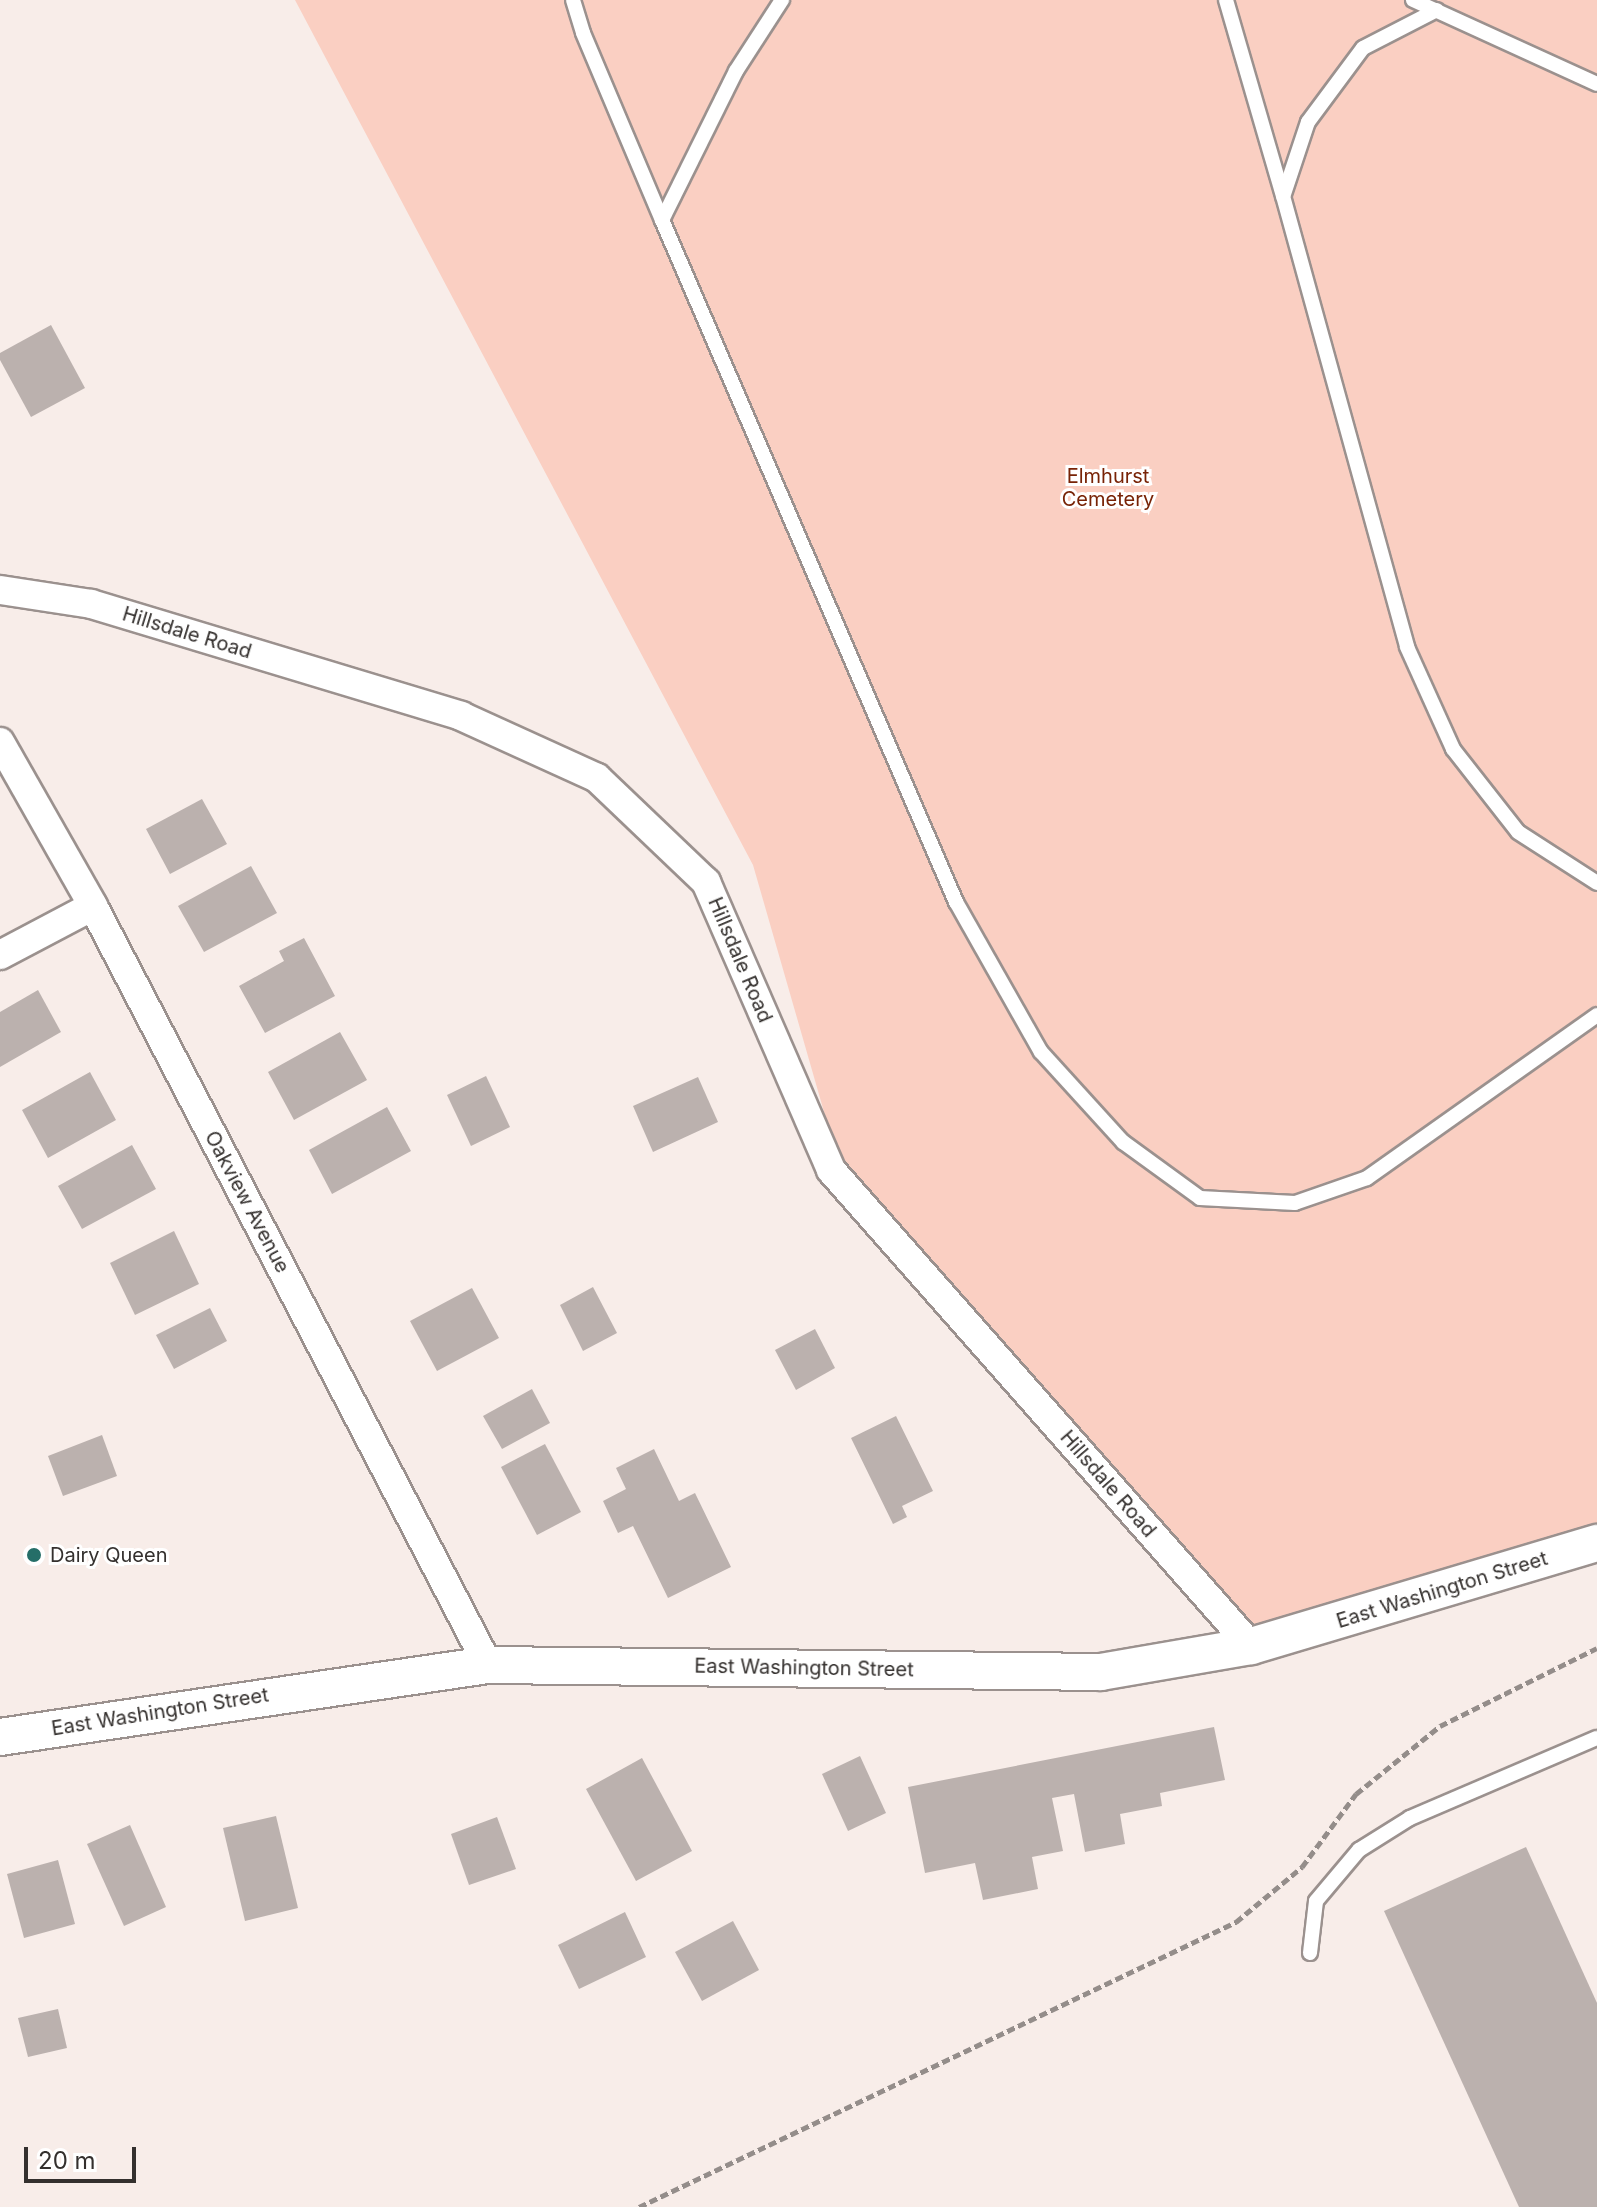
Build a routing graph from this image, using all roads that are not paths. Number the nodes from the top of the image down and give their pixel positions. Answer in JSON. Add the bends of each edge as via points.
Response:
{"nodes":[{"id":1,"x":573,"y":0,"type":"edge"},
{"id":2,"x":782,"y":0,"type":"edge"},
{"id":3,"x":1226,"y":0,"type":"edge"},
{"id":4,"x":1413,"y":0,"type":"edge"},
{"id":5,"x":1437,"y":10,"type":"junction"},
{"id":6,"x":1597,"y":84,"type":"edge"},
{"id":7,"x":1283,"y":196,"type":"junction"},
{"id":8,"x":662,"y":220,"type":"junction"},
{"id":9,"x":0,"y":590,"type":"edge"},
{"id":10,"x":0,"y":742,"type":"edge"},
{"id":11,"x":1597,"y":883,"type":"edge"},
{"id":12,"x":93,"y":906,"type":"junction"},
{"id":13,"x":0,"y":955,"type":"edge"},
{"id":14,"x":1597,"y":1015,"type":"edge"},
{"id":15,"x":1597,"y":1543,"type":"edge"},
{"id":16,"x":1251,"y":1646,"type":"junction"},
{"id":17,"x":488,"y":1665,"type":"junction"},
{"id":18,"x":0,"y":1737,"type":"edge"},
{"id":19,"x":1597,"y":1738,"type":"edge"},
{"id":20,"x":1310,"y":1953,"type":"dead end"}],
"edges":[{"from":1,"to":8,"type":"lane"},
{"from":2,"to":8,"type":"lane","via":[[736,71]]},
{"from":3,"to":7,"type":"lane"},
{"from":4,"to":5,"type":"lane"},
{"from":5,"to":6,"type":"lane"},
{"from":5,"to":7,"type":"lane","via":[[1363,48],[1308,122]]},
{"from":7,"to":11,"type":"lane","via":[[1407,647],[1453,749],[1518,832]]},
{"from":8,"to":14,"type":"lane","via":[[956,902],[1041,1052],[1123,1142],[1200,1198],[1295,1203],[1367,1178]]},
{"from":9,"to":16,"type":"street","name":"Hillsdale Road","via":[[91,604],[461,716],[597,778],[706,882],[831,1170]]},
{"from":10,"to":12,"type":"street","name":"Oakview Avenue"},
{"from":12,"to":13,"type":"street"},
{"from":12,"to":17,"type":"street","name":"Oakview Avenue"},
{"from":15,"to":16,"type":"street","name":"East Washington Street"},
{"from":16,"to":17,"type":"street","name":"East Washington Street","via":[[1101,1672]]},
{"from":17,"to":18,"type":"street","name":"East Washington Street"},
{"from":19,"to":20,"type":"lane","via":[[1410,1818],[1359,1850],[1316,1901]]}]}
